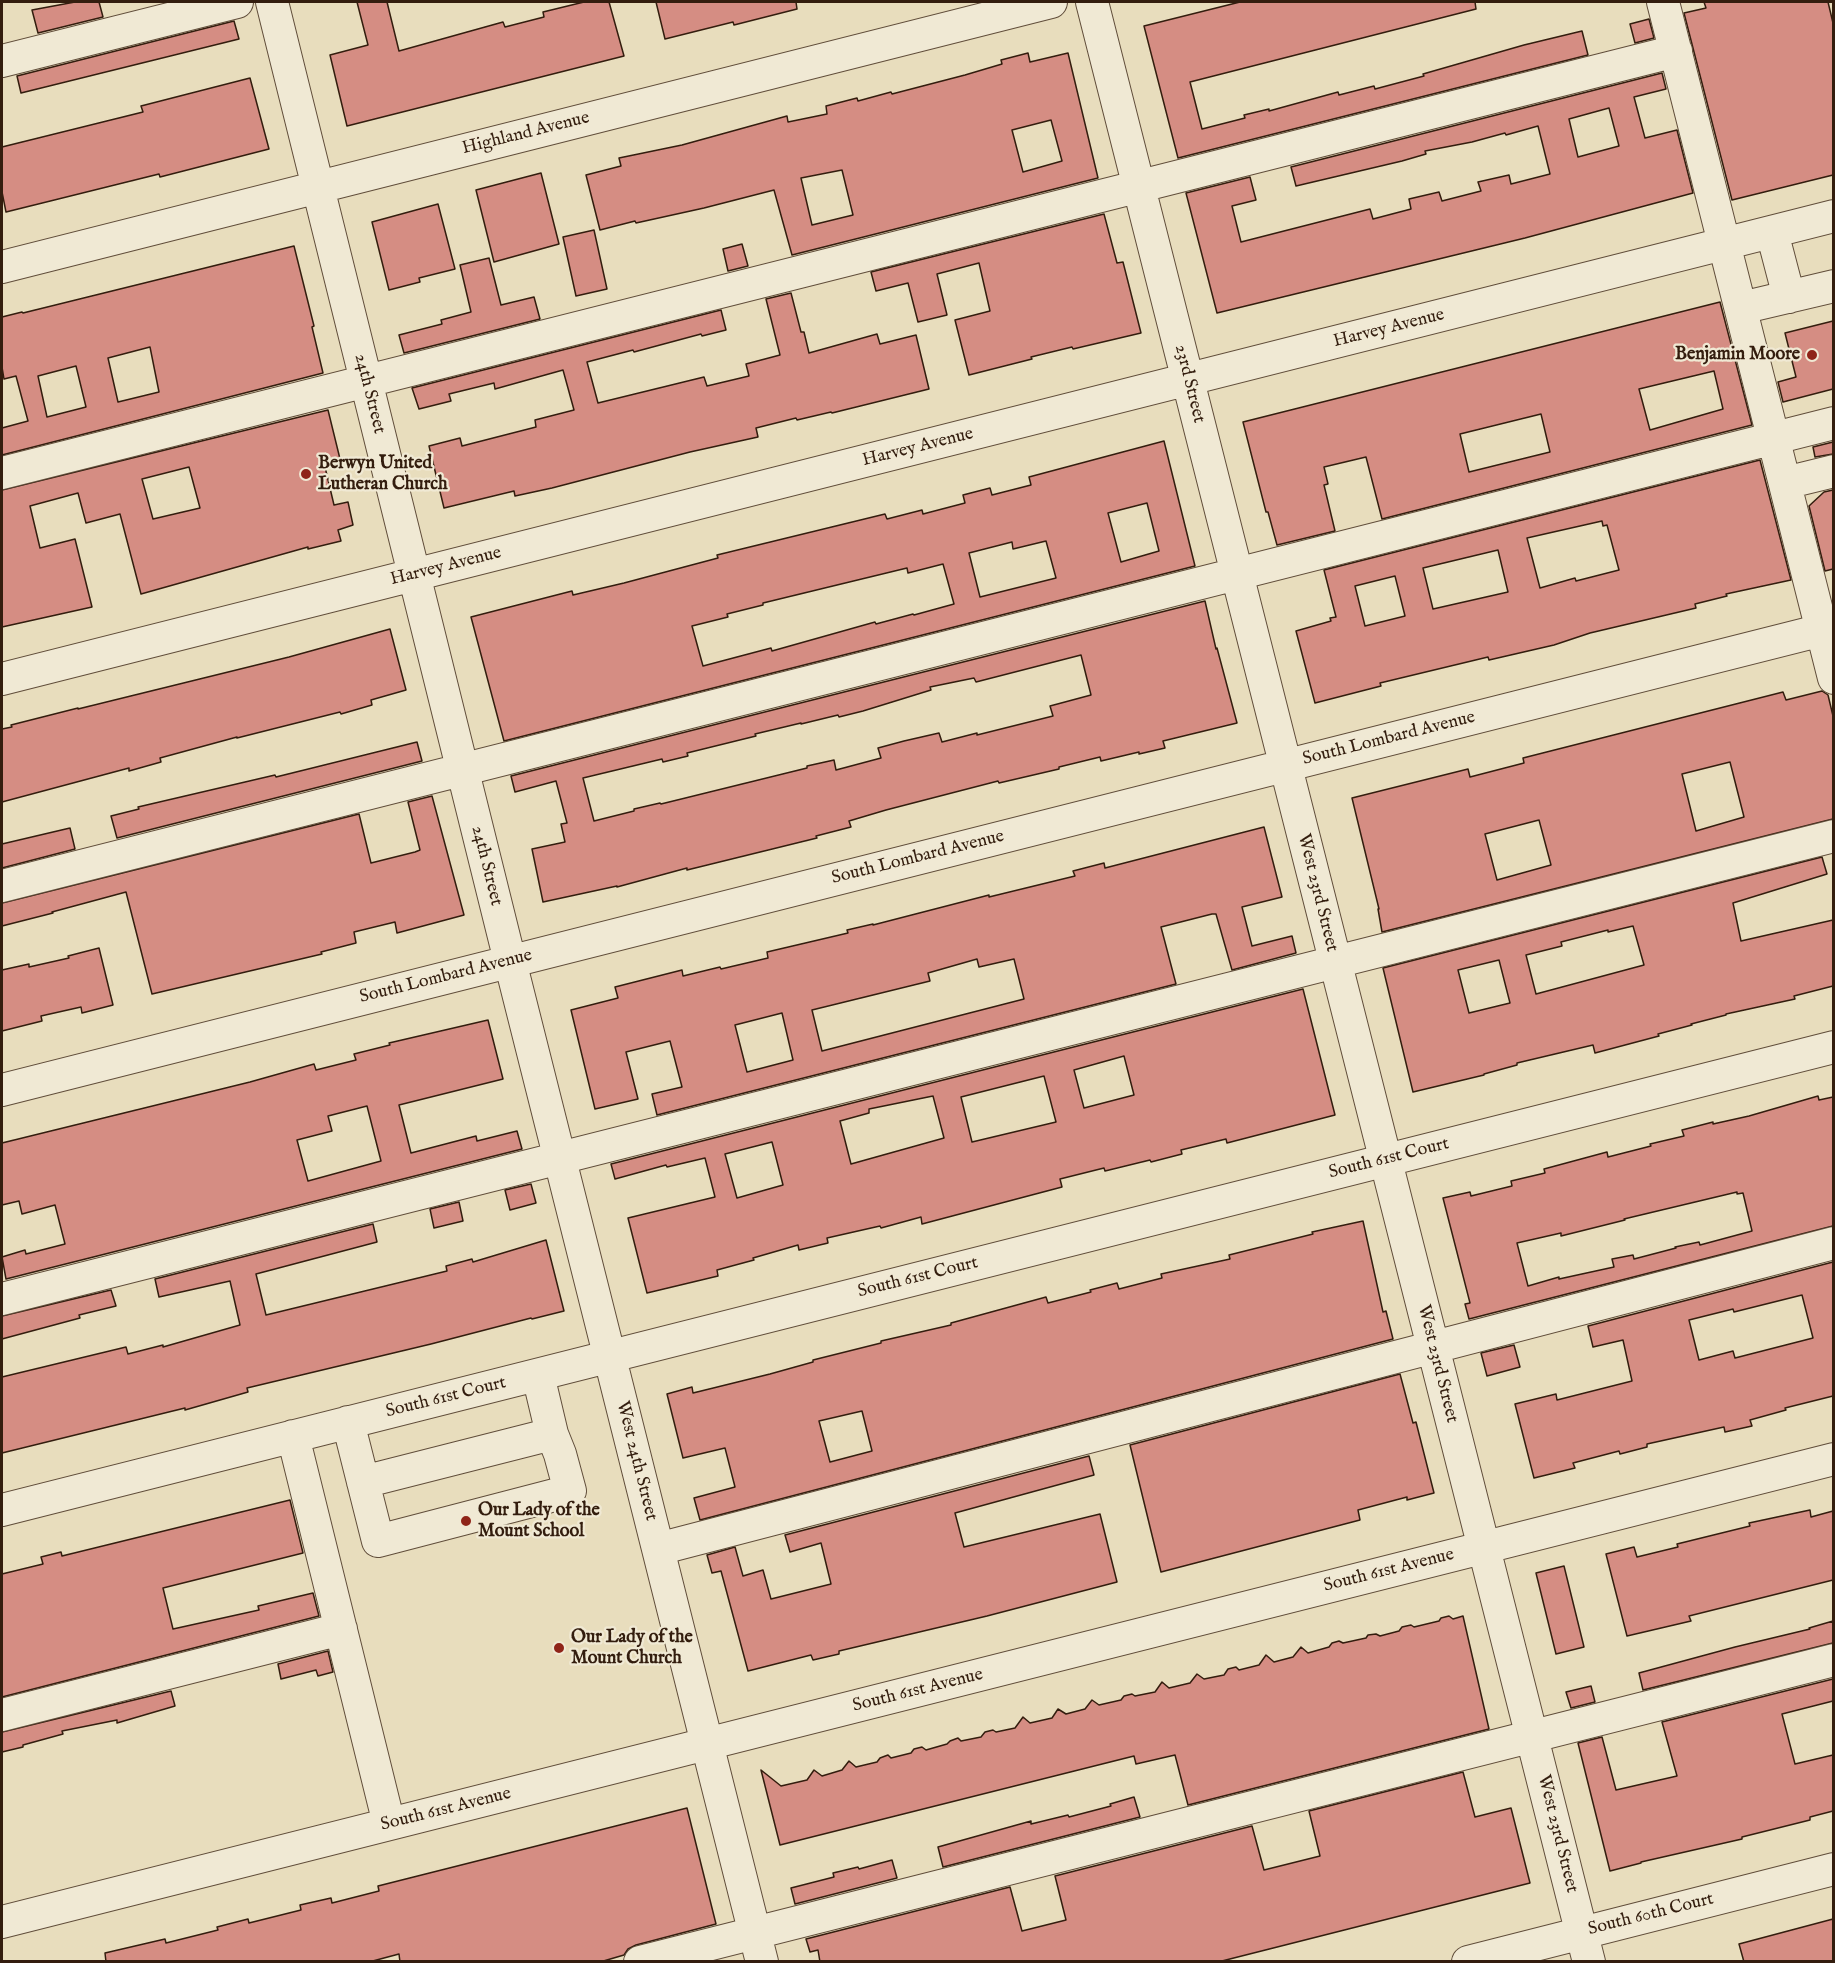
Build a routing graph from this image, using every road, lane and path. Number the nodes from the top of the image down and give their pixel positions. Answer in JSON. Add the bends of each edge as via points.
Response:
{"nodes":[{"id":1,"x":237,"y":2,"type":"edge"},
{"id":2,"x":272,"y":2,"type":"edge"},
{"id":3,"x":1051,"y":2,"type":"edge"},
{"id":4,"x":1092,"y":2,"type":"edge"},
{"id":5,"x":1663,"y":2,"type":"edge"},
{"id":6,"x":1676,"y":51,"type":"junction"},
{"id":7,"x":2,"y":61,"type":"edge"},
{"id":8,"x":1139,"y":186,"type":"junction"},
{"id":9,"x":317,"y":187,"type":"junction"},
{"id":10,"x":1833,"y":216,"type":"edge"},
{"id":11,"x":1772,"y":232,"type":"junction"},
{"id":12,"x":1724,"y":244,"type":"junction"},
{"id":13,"x":2,"y":267,"type":"edge"},
{"id":14,"x":1833,"y":286,"type":"edge"},
{"id":15,"x":1789,"y":297,"type":"junction"},
{"id":16,"x":1741,"y":308,"type":"junction"},
{"id":17,"x":1188,"y":380,"type":"junction"},
{"id":18,"x":366,"y":381,"type":"junction"},
{"id":19,"x":1833,"y":423,"type":"edge"},
{"id":20,"x":1773,"y":438,"type":"junction"},
{"id":21,"x":1833,"y":471,"type":"edge"},
{"id":22,"x":2,"y":473,"type":"edge"},
{"id":23,"x":1785,"y":483,"type":"junction"},
{"id":24,"x":1236,"y":574,"type":"junction"},
{"id":25,"x":414,"y":575,"type":"junction"},
{"id":26,"x":1828,"y":628,"type":"edge"},
{"id":27,"x":1833,"y":678,"type":"edge"},
{"id":28,"x":2,"y":679,"type":"edge"},
{"id":29,"x":1285,"y":766,"type":"junction"},
{"id":30,"x":462,"y":770,"type":"junction"},
{"id":31,"x":1833,"y":836,"type":"edge"},
{"id":32,"x":2,"y":886,"type":"edge"},
{"id":33,"x":510,"y":961,"type":"junction"},
{"id":34,"x":1335,"y":961,"type":"junction"},
{"id":35,"x":1833,"y":1047,"type":"edge"},
{"id":36,"x":2,"y":1089,"type":"edge"},
{"id":37,"x":559,"y":1158,"type":"junction"},
{"id":38,"x":1385,"y":1160,"type":"junction"},
{"id":39,"x":1833,"y":1243,"type":"edge"},
{"id":40,"x":2,"y":1299,"type":"edge"},
{"id":41,"x":1433,"y":1347,"type":"junction"},
{"id":42,"x":609,"y":1356,"type":"junction"},
{"id":43,"x":538,"y":1374,"type":"junction"},
{"id":44,"x":348,"y":1422,"type":"junction"},
{"id":45,"x":552,"y":1434,"type":"junction"},
{"id":46,"x":293,"y":1436,"type":"junction"},
{"id":47,"x":1833,"y":1459,"type":"edge"},
{"id":48,"x":363,"y":1482,"type":"junction"},
{"id":49,"x":2,"y":1510,"type":"edge"},
{"id":50,"x":1484,"y":1547,"type":"junction"},
{"id":51,"x":658,"y":1549,"type":"junction"},
{"id":52,"x":341,"y":1629,"type":"junction"},
{"id":53,"x":1833,"y":1660,"type":"edge"},
{"id":54,"x":2,"y":1714,"type":"edge"},
{"id":55,"x":1532,"y":1736,"type":"junction"},
{"id":56,"x":707,"y":1744,"type":"junction"},
{"id":57,"x":390,"y":1824,"type":"junction"},
{"id":58,"x":1833,"y":1869,"type":"edge"},
{"id":59,"x":2,"y":1922,"type":"edge"},
{"id":60,"x":758,"y":1947,"type":"edge"},
{"id":61,"x":1586,"y":1947,"type":"edge"},
{"id":62,"x":640,"y":1962,"type":"edge"},
{"id":63,"x":1468,"y":1962,"type":"edge"}],
"edges":[{"from":1,"to":7,"type":"street"},
{"from":2,"to":9,"type":"street","name":"24th Street"},
{"from":3,"to":9,"type":"street","name":"Highland Avenue"},
{"from":4,"to":8,"type":"street","name":"23rd Street"},
{"from":5,"to":6,"type":"street"},
{"from":6,"to":8,"type":"street"},
{"from":6,"to":12,"type":"street"},
{"from":8,"to":17,"type":"street","name":"23rd Street"},
{"from":8,"to":18,"type":"street"},
{"from":9,"to":13,"type":"street","name":"Highland Avenue"},
{"from":9,"to":18,"type":"street","name":"24th Street"},
{"from":10,"to":11,"type":"street","name":"Harvey Avenue"},
{"from":11,"to":12,"type":"street","name":"Harvey Avenue"},
{"from":11,"to":15,"type":"street"},
{"from":12,"to":16,"type":"street"},
{"from":12,"to":17,"type":"street","name":"Harvey Avenue"},
{"from":14,"to":15,"type":"street"},
{"from":15,"to":16,"type":"street"},
{"from":16,"to":20,"type":"street"},
{"from":17,"to":24,"type":"street","name":"23rd Street"},
{"from":17,"to":25,"type":"street","name":"Harvey Avenue"},
{"from":18,"to":22,"type":"street"},
{"from":18,"to":25,"type":"street","name":"24th Street"},
{"from":19,"to":20,"type":"street"},
{"from":20,"to":23,"type":"street"},
{"from":20,"to":24,"type":"street"},
{"from":21,"to":23,"type":"street"},
{"from":23,"to":26,"type":"street"},
{"from":24,"to":29,"type":"street","name":"23rd Street"},
{"from":24,"to":30,"type":"street"},
{"from":25,"to":28,"type":"street","name":"Harvey Avenue"},
{"from":25,"to":30,"type":"street","name":"24th Street"},
{"from":26,"to":27,"type":"street"},
{"from":26,"to":29,"type":"street","name":"South Lombard Avenue"},
{"from":29,"to":33,"type":"street","name":"South Lombard Avenue"},
{"from":29,"to":34,"type":"street","name":"West 23rd Street"},
{"from":30,"to":32,"type":"street"},
{"from":30,"to":33,"type":"street","name":"24th Street"},
{"from":31,"to":34,"type":"street"},
{"from":33,"to":36,"type":"street","name":"South Lombard Avenue"},
{"from":33,"to":37,"type":"street","name":"West 24th Street"},
{"from":34,"to":37,"type":"street"},
{"from":34,"to":38,"type":"street","name":"West 23rd Street"},
{"from":35,"to":38,"type":"street","name":"South 61st Court"},
{"from":37,"to":40,"type":"street"},
{"from":37,"to":42,"type":"street","name":"West 24th Street"},
{"from":38,"to":41,"type":"street","name":"West 23rd Street"},
{"from":38,"to":42,"type":"street","name":"South 61st Court"},
{"from":39,"to":41,"type":"street"},
{"from":41,"to":50,"type":"street","name":"West 23rd Street"},
{"from":41,"to":51,"type":"street"},
{"from":42,"to":43,"type":"street","name":"South 61st Court"},
{"from":42,"to":51,"type":"street","name":"West 24th Street"},
{"from":43,"to":44,"type":"street","name":"South 61st Court"},
{"from":43,"to":45,"type":"street"},
{"from":44,"to":46,"type":"street","name":"South 61st Court"},
{"from":44,"to":48,"type":"street"},
{"from":45,"to":48,"type":"street"},
{"from":45,"to":48,"type":"street","via":[[570,1491],[378,1541]]},
{"from":46,"to":49,"type":"street","name":"South 61st Court"},
{"from":46,"to":52,"type":"street"},
{"from":47,"to":50,"type":"street","name":"South 61st Avenue"},
{"from":50,"to":55,"type":"street","name":"West 23rd Street"},
{"from":50,"to":56,"type":"street","name":"South 61st Avenue"},
{"from":51,"to":56,"type":"street","name":"West 24th Street"},
{"from":52,"to":54,"type":"street"},
{"from":52,"to":57,"type":"street"},
{"from":53,"to":55,"type":"street"},
{"from":55,"to":60,"type":"street"},
{"from":55,"to":61,"type":"street","name":"West 23rd Street"},
{"from":56,"to":57,"type":"street","name":"South 61st Avenue"},
{"from":56,"to":60,"type":"street","name":"West 24th Street"},
{"from":57,"to":59,"type":"street","name":"South 61st Avenue"},
{"from":58,"to":61,"type":"street","name":"South 60th Court"},
{"from":60,"to":62,"type":"street"},
{"from":61,"to":63,"type":"street","name":"South 60th Court"}]}
